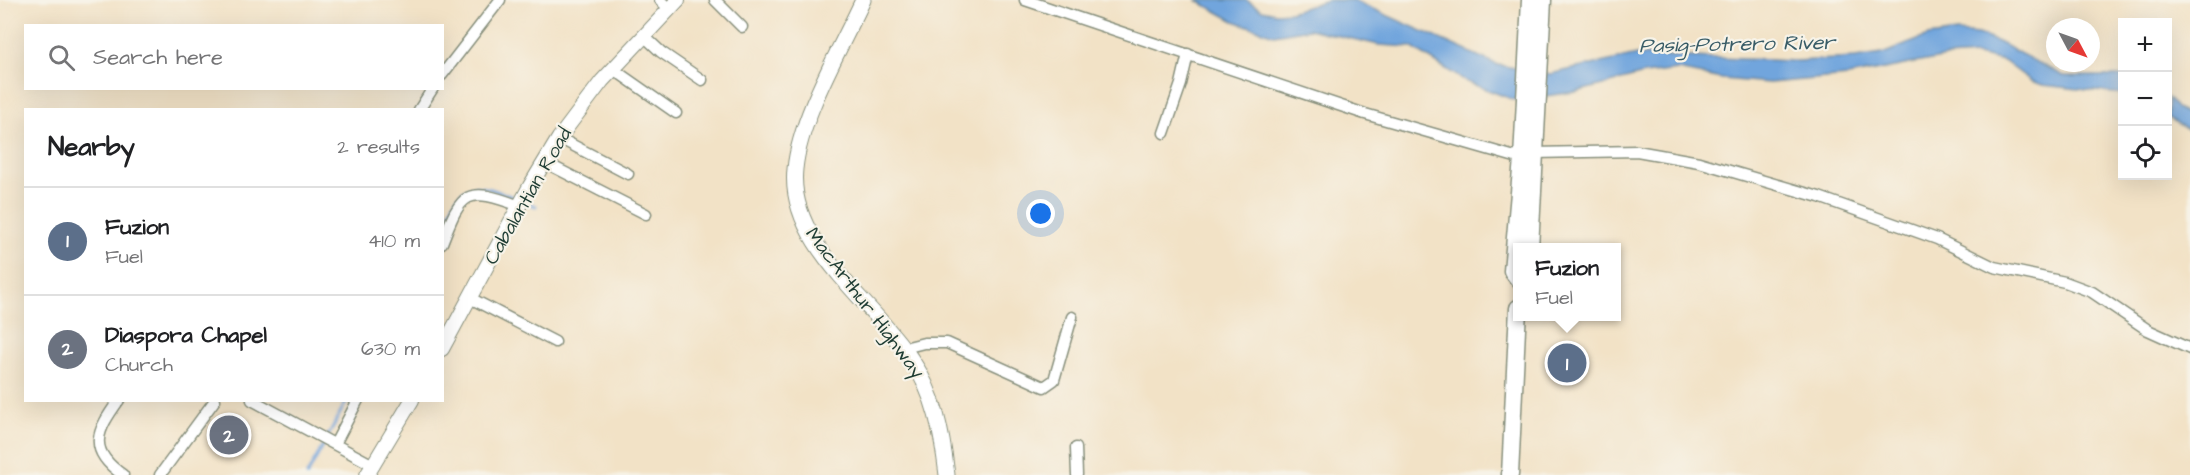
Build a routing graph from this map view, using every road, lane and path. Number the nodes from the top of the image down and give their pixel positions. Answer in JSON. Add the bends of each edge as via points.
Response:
{"nodes":[{"id":1,"x":500,"y":0,"type":"edge"},
{"id":2,"x":715,"y":0,"type":"edge"},
{"id":3,"x":863,"y":0,"type":"edge"},
{"id":4,"x":1025,"y":0,"type":"edge"},
{"id":5,"x":1536,"y":1,"type":"edge"},
{"id":6,"x":669,"y":3,"type":"edge"},
{"id":7,"x":742,"y":27,"type":"dead end"},
{"id":8,"x":644,"y":36,"type":"junction"},
{"id":9,"x":1188,"y":54,"type":"junction"},
{"id":10,"x":613,"y":69,"type":"junction"},
{"id":11,"x":444,"y":72,"type":"edge"},
{"id":12,"x":702,"y":80,"type":"dead end"},
{"id":13,"x":432,"y":90,"type":"edge"},
{"id":14,"x":420,"y":108,"type":"edge"},
{"id":15,"x":676,"y":113,"type":"dead end"},
{"id":16,"x":1164,"y":133,"type":"dead end"},
{"id":17,"x":559,"y":138,"type":"junction"},
{"id":18,"x":1528,"y":152,"type":"junction"},
{"id":19,"x":544,"y":162,"type":"junction"},
{"id":20,"x":628,"y":174,"type":"dead end"},
{"id":21,"x":520,"y":206,"type":"junction"},
{"id":22,"x":646,"y":214,"type":"dead end"},
{"id":23,"x":444,"y":238,"type":"edge"},
{"id":24,"x":1516,"y":243,"type":"edge"},
{"id":25,"x":1530,"y":243,"type":"edge"},
{"id":26,"x":470,"y":298,"type":"junction"},
{"id":27,"x":1072,"y":317,"type":"dead end"},
{"id":28,"x":1517,"y":321,"type":"edge"},
{"id":29,"x":555,"y":342,"type":"dead end"},
{"id":30,"x":444,"y":345,"type":"edge"},
{"id":31,"x":904,"y":348,"type":"junction"},
{"id":32,"x":2190,"y":349,"type":"edge"},
{"id":33,"x":117,"y":402,"type":"edge"},
{"id":34,"x":214,"y":402,"type":"edge"},
{"id":35,"x":256,"y":402,"type":"edge"},
{"id":36,"x":357,"y":402,"type":"edge"},
{"id":37,"x":411,"y":402,"type":"edge"},
{"id":38,"x":332,"y":443,"type":"junction"},
{"id":39,"x":1076,"y":448,"type":"dead end"},
{"id":40,"x":370,"y":470,"type":"edge"},
{"id":41,"x":123,"y":475,"type":"edge"},
{"id":42,"x":160,"y":475,"type":"edge"},
{"id":43,"x":947,"y":475,"type":"edge"},
{"id":44,"x":1077,"y":475,"type":"edge"},
{"id":45,"x":1510,"y":475,"type":"edge"}],
"edges":[{"from":1,"to":11,"type":"street"},
{"from":2,"to":7,"type":"street"},
{"from":3,"to":31,"type":"main road","name":"MacArthur Highway","via":[[808,121],[797,156],[796,192],[802,216],[817,245]]},
{"from":4,"to":9,"type":"street"},
{"from":5,"to":18,"type":"highway"},
{"from":6,"to":8,"type":"street","name":"Cabalantian Road"},
{"from":8,"to":10,"type":"street","name":"Cabalantian Road"},
{"from":8,"to":12,"type":"street"},
{"from":9,"to":16,"type":"street"},
{"from":9,"to":18,"type":"street","via":[[1365,114]]},
{"from":10,"to":15,"type":"street"},
{"from":10,"to":17,"type":"street","name":"Cabalantian Road"},
{"from":13,"to":14,"type":"street"},
{"from":17,"to":19,"type":"street","name":"Cabalantian Road"},
{"from":17,"to":20,"type":"street"},
{"from":18,"to":24,"type":"highway"},
{"from":18,"to":25,"type":"highway"},
{"from":18,"to":32,"type":"street","via":[[1637,151],[1699,162],[1820,197],[1937,239],[1994,267],[2066,282],[2092,292],[2148,330]]},
{"from":19,"to":21,"type":"street","name":"Cabalantian Road"},
{"from":19,"to":22,"type":"street"},
{"from":21,"to":23,"type":"street","via":[[484,195],[466,197]]},
{"from":21,"to":26,"type":"street","name":"Cabalantian Road"},
{"from":26,"to":29,"type":"street"},
{"from":26,"to":30,"type":"street","name":"Cabalantian Road"},
{"from":27,"to":31,"type":"street","via":[[1059,369],[1054,380],[1044,387],[946,343]]},
{"from":28,"to":45,"type":"highway"},
{"from":31,"to":43,"type":"main road","name":"MacArthur Highway","via":[[935,406]]},
{"from":33,"to":41,"type":"street","via":[[104,420],[99,448],[102,458]]},
{"from":34,"to":42,"type":"street"},
{"from":35,"to":38,"type":"street"},
{"from":36,"to":38,"type":"street"},
{"from":37,"to":40,"type":"street"},
{"from":38,"to":40,"type":"street"},
{"from":39,"to":44,"type":"street"}]}
